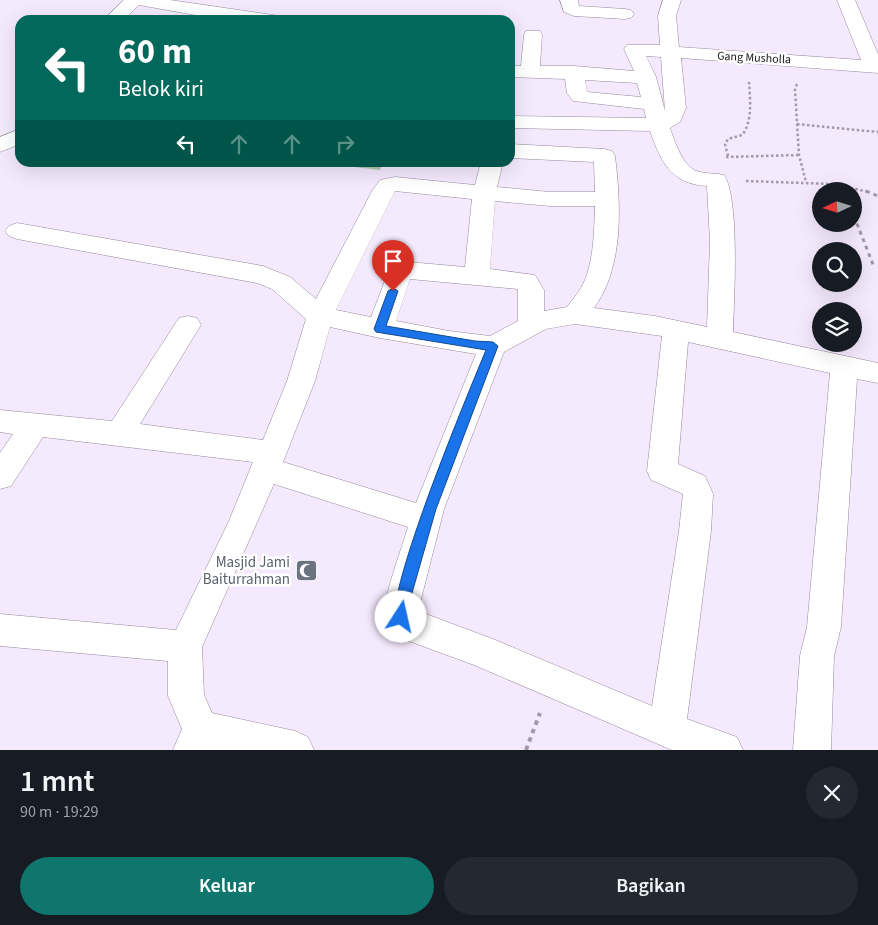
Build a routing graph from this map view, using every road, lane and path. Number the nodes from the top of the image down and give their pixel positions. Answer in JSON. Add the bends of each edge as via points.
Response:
{"nodes":[{"id":1,"x":134,"y":0,"type":"edge"},
{"id":2,"x":138,"y":0,"type":"edge"},
{"id":3,"x":278,"y":0,"type":"edge"},
{"id":4,"x":568,"y":0,"type":"edge"},
{"id":5,"x":672,"y":0,"type":"edge"},
{"id":6,"x":846,"y":0,"type":"edge"},
{"id":7,"x":164,"y":2,"type":"edge"},
{"id":8,"x":214,"y":11,"type":"edge"},
{"id":9,"x":625,"y":14,"type":"dead end"},
{"id":10,"x":118,"y":15,"type":"edge"},
{"id":11,"x":239,"y":15,"type":"edge"},
{"id":12,"x":272,"y":15,"type":"edge"},
{"id":13,"x":534,"y":35,"type":"dead end"},
{"id":14,"x":669,"y":51,"type":"junction"},
{"id":15,"x":742,"y":57,"type":"junction"},
{"id":16,"x":808,"y":61,"type":"junction"},
{"id":17,"x":876,"y":67,"type":"edge"},
{"id":18,"x":515,"y":71,"type":"edge"},
{"id":19,"x":530,"y":71,"type":"junction"},
{"id":20,"x":574,"y":72,"type":"junction"},
{"id":21,"x":646,"y":77,"type":"junction"},
{"id":22,"x":653,"y":104,"type":"junction"},
{"id":23,"x":515,"y":122,"type":"edge"},
{"id":24,"x":796,"y":124,"type":"junction"},
{"id":25,"x":659,"y":125,"type":"junction"},
{"id":26,"x":878,"y":132,"type":"edge"},
{"id":27,"x":15,"y":138,"type":"edge"},
{"id":28,"x":0,"y":146,"type":"edge"},
{"id":29,"x":515,"y":151,"type":"edge"},
{"id":30,"x":799,"y":154,"type":"junction"},
{"id":31,"x":671,"y":156,"type":"junction"},
{"id":32,"x":728,"y":156,"type":"junction"},
{"id":33,"x":491,"y":167,"type":"edge"},
{"id":34,"x":716,"y":180,"type":"junction"},
{"id":35,"x":806,"y":182,"type":"junction"},
{"id":36,"x":812,"y":183,"type":"edge"},
{"id":37,"x":862,"y":189,"type":"edge"},
{"id":38,"x":484,"y":192,"type":"junction"},
{"id":39,"x":878,"y":196,"type":"edge"},
{"id":40,"x":606,"y":199,"type":"junction"},
{"id":41,"x":17,"y":232,"type":"dead end"},
{"id":42,"x":860,"y":232,"type":"edge"},
{"id":43,"x":874,"y":267,"type":"dead end"},
{"id":44,"x":477,"y":277,"type":"junction"},
{"id":45,"x":575,"y":315,"type":"junction"},
{"id":46,"x":320,"y":316,"type":"junction"},
{"id":47,"x":188,"y":324,"type":"dead end"},
{"id":48,"x":531,"y":325,"type":"junction"},
{"id":49,"x":380,"y":329,"type":"junction"},
{"id":50,"x":676,"y":330,"type":"junction"},
{"id":51,"x":720,"y":340,"type":"junction"},
{"id":52,"x":493,"y":346,"type":"junction"},
{"id":53,"x":844,"y":365,"type":"junction"},
{"id":54,"x":878,"y":373,"type":"edge"},
{"id":55,"x":0,"y":421,"type":"edge"},
{"id":56,"x":35,"y":425,"type":"junction"},
{"id":57,"x":120,"y":434,"type":"junction"},
{"id":58,"x":268,"y":461,"type":"junction"},
{"id":59,"x":0,"y":477,"type":"edge"},
{"id":60,"x":426,"y":520,"type":"junction"},
{"id":61,"x":0,"y":630,"type":"edge"},
{"id":62,"x":185,"y":647,"type":"junction"},
{"id":63,"x":667,"y":730,"type":"junction"},
{"id":64,"x":196,"y":740,"type":"edge"},
{"id":65,"x":295,"y":750,"type":"edge"},
{"id":66,"x":724,"y":750,"type":"edge"},
{"id":67,"x":812,"y":750,"type":"edge"}],
"edges":[{"from":1,"to":10,"type":"street"},
{"from":2,"to":7,"type":"street"},
{"from":3,"to":12,"type":"street"},
{"from":4,"to":9,"type":"street","via":[[574,11]]},
{"from":5,"to":14,"type":"street","via":[[667,16]]},
{"from":6,"to":17,"type":"street","name":"Gang Musholla"},
{"from":7,"to":8,"type":"street"},
{"from":8,"to":11,"type":"street"},
{"from":13,"to":19,"type":"street"},
{"from":14,"to":15,"type":"street","name":"Gang Musholla"},
{"from":14,"to":21,"type":"street","name":"Gang Musholla","via":[[634,49]]},
{"from":14,"to":25,"type":"street","via":[[676,114]]},
{"from":15,"to":16,"type":"street","name":"Gang Musholla"},
{"from":15,"to":32,"type":"path","via":[[749,78],[750,100],[745,131],[728,139],[725,144]]},
{"from":16,"to":17,"type":"street","name":"Gang Musholla"},
{"from":16,"to":24,"type":"path","via":[[795,90]]},
{"from":18,"to":19,"type":"street"},
{"from":19,"to":20,"type":"street"},
{"from":20,"to":21,"type":"street"},
{"from":20,"to":22,"type":"street","via":[[580,97]]},
{"from":21,"to":22,"type":"street"},
{"from":22,"to":25,"type":"street"},
{"from":23,"to":25,"type":"street"},
{"from":24,"to":26,"type":"path"},
{"from":24,"to":30,"type":"path"},
{"from":25,"to":31,"type":"street"},
{"from":27,"to":28,"type":"street"},
{"from":29,"to":40,"type":"street","via":[[604,156]]},
{"from":30,"to":32,"type":"path"},
{"from":30,"to":35,"type":"path"},
{"from":31,"to":32,"type":"path"},
{"from":31,"to":34,"type":"street","via":[[687,176]]},
{"from":33,"to":38,"type":"street"},
{"from":34,"to":35,"type":"path"},
{"from":34,"to":51,"type":"street","via":[[722,242]]},
{"from":35,"to":36,"type":"path"},
{"from":37,"to":39,"type":"path"},
{"from":38,"to":40,"type":"street","via":[[550,199]]},
{"from":38,"to":44,"type":"street"},
{"from":38,"to":46,"type":"street","via":[[388,185]]},
{"from":40,"to":45,"type":"street","via":[[603,256],[595,286]]},
{"from":41,"to":46,"type":"street","via":[[263,275],[281,283]]},
{"from":42,"to":43,"type":"path"},
{"from":44,"to":48,"type":"street","via":[[526,281],[531,290]]},
{"from":44,"to":49,"type":"street","via":[[408,270],[400,273]]},
{"from":45,"to":48,"type":"street"},
{"from":45,"to":50,"type":"street"},
{"from":46,"to":49,"type":"street"},
{"from":46,"to":58,"type":"street","via":[[301,381]]},
{"from":47,"to":57,"type":"street"},
{"from":48,"to":52,"type":"street"},
{"from":49,"to":52,"type":"street","via":[[475,346]]},
{"from":50,"to":51,"type":"street"},
{"from":50,"to":63,"type":"street","via":[[662,471],[694,485],[698,494]]},
{"from":51,"to":53,"type":"street"},
{"from":52,"to":60,"type":"street"},
{"from":53,"to":54,"type":"street"},
{"from":53,"to":67,"type":"street","via":[[824,627],[817,656]]},
{"from":55,"to":56,"type":"street"},
{"from":56,"to":57,"type":"street"},
{"from":56,"to":59,"type":"street"},
{"from":57,"to":58,"type":"street"},
{"from":58,"to":60,"type":"street"},
{"from":58,"to":62,"type":"street","via":[[244,522]]},
{"from":60,"to":63,"type":"street","via":[[403,600],[401,617],[410,626],[481,651]]},
{"from":61,"to":62,"type":"street"},
{"from":62,"to":64,"type":"street","via":[[186,696]]},
{"from":63,"to":66,"type":"street"},
{"from":64,"to":65,"type":"street"}]}
